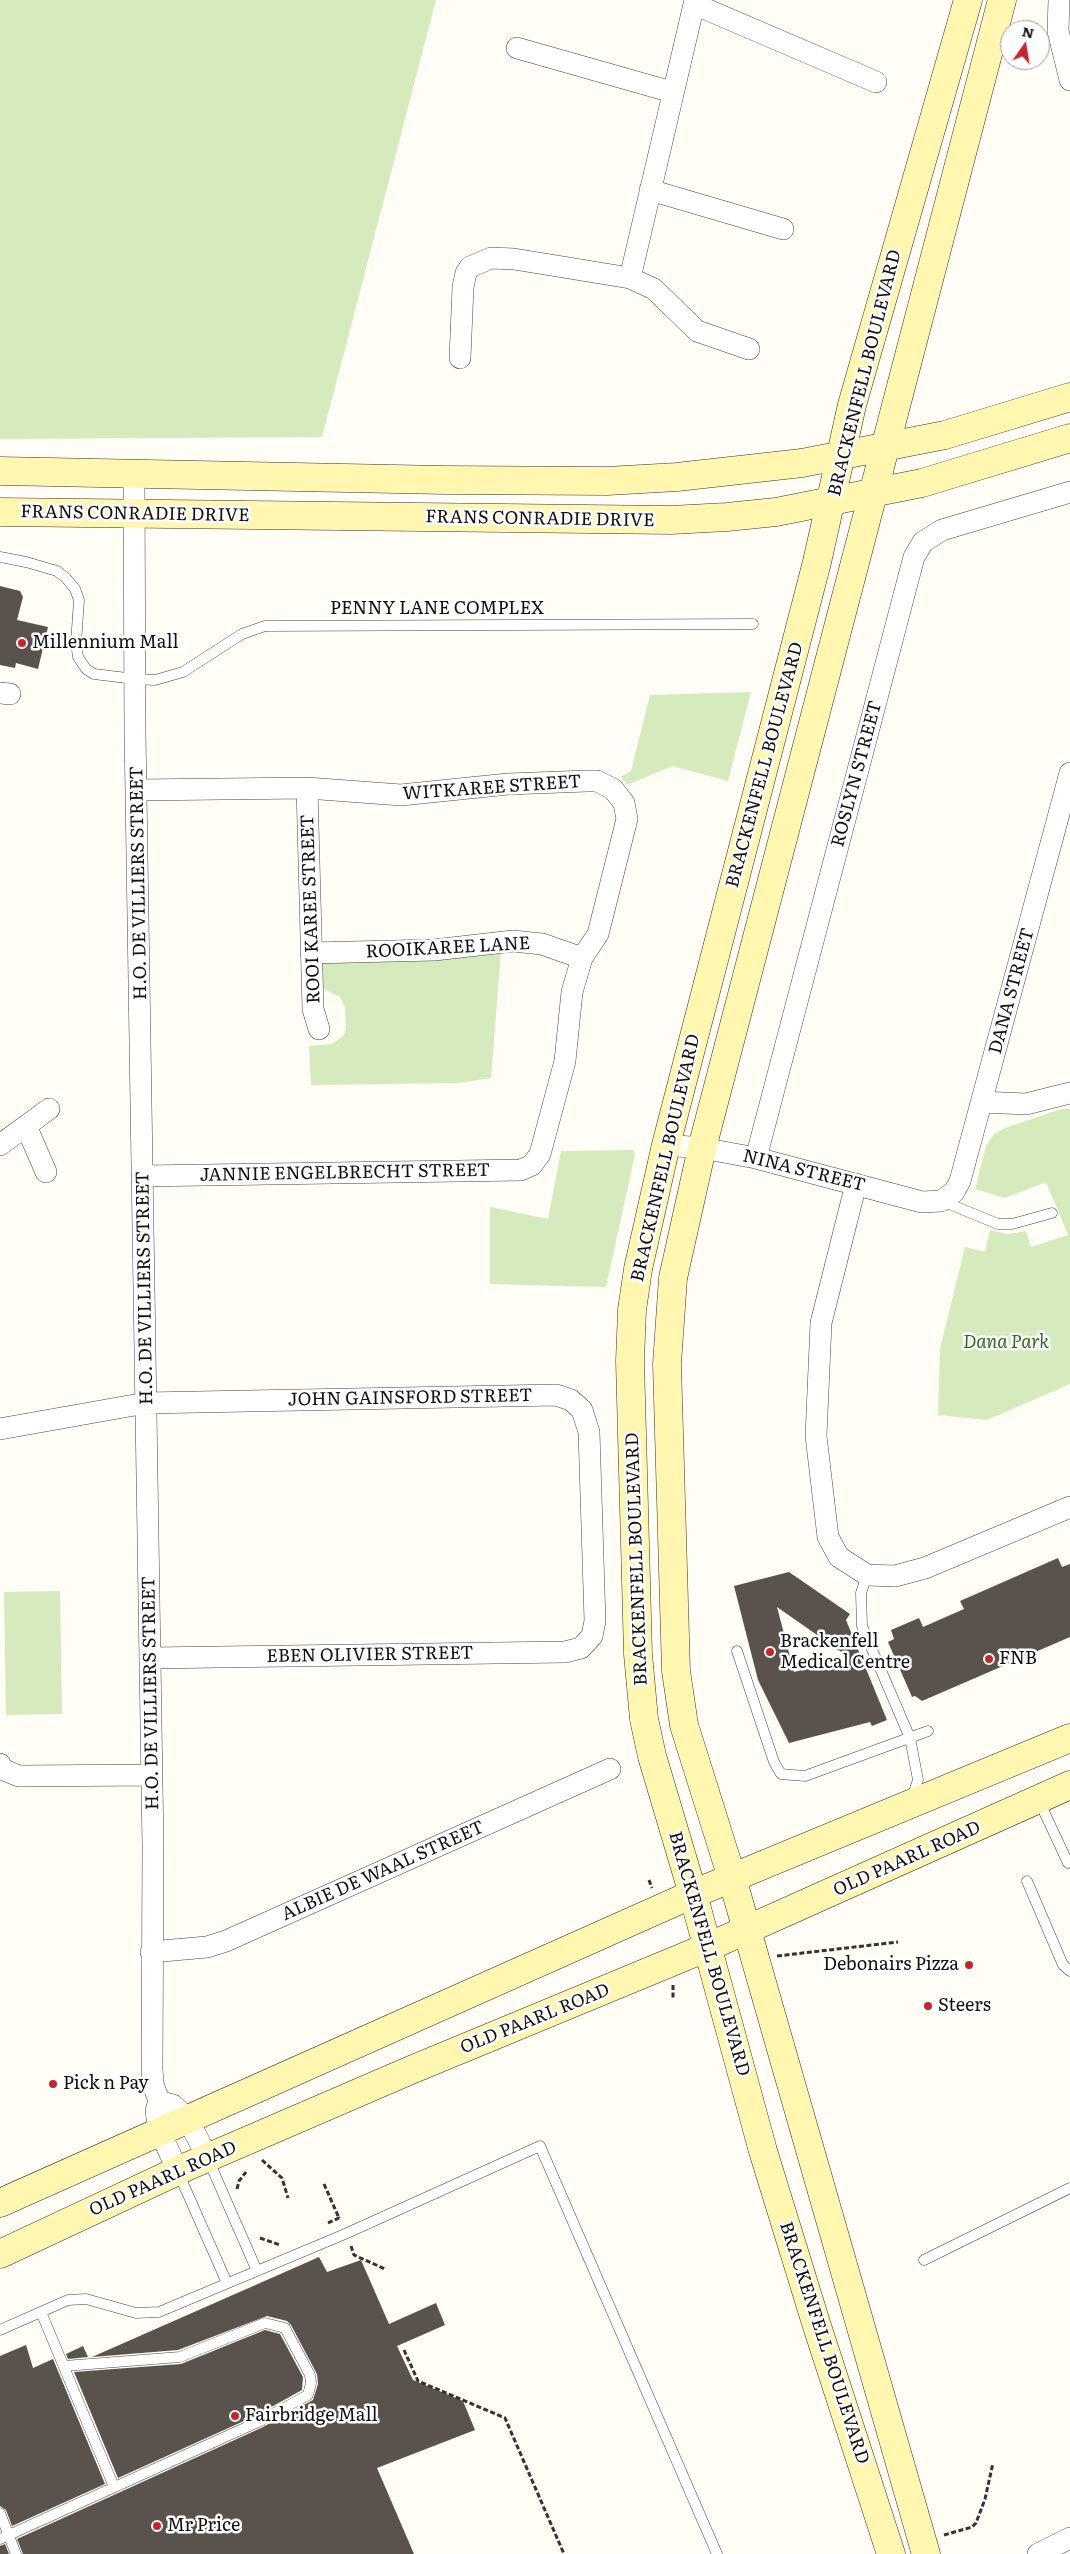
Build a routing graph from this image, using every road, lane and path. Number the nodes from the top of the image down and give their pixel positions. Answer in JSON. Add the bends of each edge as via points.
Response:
{"nodes":[{"id":1,"x":968,"y":0,"type":"edge"},
{"id":2,"x":1002,"y":0,"type":"edge"},
{"id":3,"x":1059,"y":0,"type":"edge"},
{"id":4,"x":694,"y":2,"type":"edge"},
{"id":5,"x":1064,"y":29,"type":"edge"},
{"id":6,"x":517,"y":48,"type":"dead end"},
{"id":7,"x":1070,"y":80,"type":"edge"},
{"id":8,"x":876,"y":82,"type":"dead end"},
{"id":9,"x":672,"y":92,"type":"junction"},
{"id":10,"x":650,"y":190,"type":"junction"},
{"id":11,"x":783,"y":229,"type":"dead end"},
{"id":12,"x":630,"y":278,"type":"junction"},
{"id":13,"x":749,"y":349,"type":"dead end"},
{"id":14,"x":460,"y":358,"type":"dead end"},
{"id":15,"x":1070,"y":398,"type":"edge"},
{"id":16,"x":1070,"y":438,"type":"edge"},
{"id":17,"x":886,"y":446,"type":"junction"},
{"id":18,"x":842,"y":455,"type":"junction"},
{"id":19,"x":0,"y":471,"type":"edge"},
{"id":20,"x":134,"y":475,"type":"junction"},
{"id":21,"x":1070,"y":492,"type":"edge"},
{"id":22,"x":874,"y":493,"type":"junction"},
{"id":23,"x":832,"y":501,"type":"junction"},
{"id":24,"x":0,"y":512,"type":"edge"},
{"id":25,"x":134,"y":514,"type":"junction"},
{"id":26,"x":0,"y":557,"type":"edge"},
{"id":27,"x":753,"y":624,"type":"dead end"},
{"id":28,"x":135,"y":679,"type":"junction"},
{"id":29,"x":1070,"y":773,"type":"edge"},
{"id":30,"x":306,"y":788,"type":"junction"},
{"id":31,"x":138,"y":790,"type":"junction"},
{"id":32,"x":311,"y":953,"type":"junction"},
{"id":33,"x":582,"y":958,"type":"junction"},
{"id":34,"x":319,"y":1029,"type":"dead end"},
{"id":35,"x":1070,"y":1092,"type":"edge"},
{"id":36,"x":982,"y":1102,"type":"junction"},
{"id":37,"x":49,"y":1109,"type":"dead end"},
{"id":38,"x":26,"y":1126,"type":"junction"},
{"id":39,"x":666,"y":1144,"type":"junction"},
{"id":40,"x":0,"y":1145,"type":"edge"},
{"id":41,"x":702,"y":1148,"type":"junction"},
{"id":42,"x":540,"y":1154,"type":"joint"},
{"id":43,"x":756,"y":1158,"type":"junction"},
{"id":44,"x":46,"y":1172,"type":"dead end"},
{"id":45,"x":143,"y":1176,"type":"junction"},
{"id":46,"x":856,"y":1184,"type":"junction"},
{"id":47,"x":941,"y":1201,"type":"junction"},
{"id":48,"x":1052,"y":1213,"type":"dead end"},
{"id":49,"x":146,"y":1403,"type":"junction"},
{"id":50,"x":0,"y":1429,"type":"edge"},
{"id":51,"x":1070,"y":1507,"type":"edge"},
{"id":52,"x":867,"y":1575,"type":"junction"},
{"id":53,"x":588,"y":1642,"type":"joint"},
{"id":54,"x":737,"y":1651,"type":"dead end"},
{"id":55,"x":150,"y":1658,"type":"junction"},
{"id":56,"x":928,"y":1731,"type":"dead end"},
{"id":57,"x":910,"y":1738,"type":"junction"},
{"id":58,"x":1070,"y":1738,"type":"edge"},
{"id":59,"x":0,"y":1764,"type":"edge"},
{"id":60,"x":610,"y":1770,"type":"dead end"},
{"id":61,"x":152,"y":1775,"type":"junction"},
{"id":62,"x":1070,"y":1785,"type":"edge"},
{"id":63,"x":1039,"y":1801,"type":"junction"},
{"id":64,"x":910,"y":1805,"type":"junction"},
{"id":65,"x":1068,"y":1863,"type":"dead end"},
{"id":66,"x":732,"y":1878,"type":"junction"},
{"id":67,"x":1027,"y":1881,"type":"dead end"},
{"id":68,"x":693,"y":1894,"type":"junction"},
{"id":69,"x":746,"y":1930,"type":"junction"},
{"id":70,"x":898,"y":1942,"type":"dead end"},
{"id":71,"x":708,"y":1947,"type":"junction"},
{"id":72,"x":151,"y":1952,"type":"junction"},
{"id":73,"x":774,"y":1956,"type":"dead end"},
{"id":74,"x":1070,"y":1971,"type":"edge"},
{"id":75,"x":159,"y":2100,"type":"junction"},
{"id":76,"x":187,"y":2118,"type":"junction"},
{"id":77,"x":158,"y":2130,"type":"junction"},
{"id":78,"x":208,"y":2158,"type":"junction"},
{"id":79,"x":262,"y":2160,"type":"dead end"},
{"id":80,"x":178,"y":2171,"type":"junction"},
{"id":81,"x":246,"y":2172,"type":"dead end"},
{"id":82,"x":324,"y":2184,"type":"dead end"},
{"id":83,"x":1070,"y":2188,"type":"edge"},
{"id":84,"x":238,"y":2196,"type":"dead end"},
{"id":85,"x":288,"y":2198,"type":"dead end"},
{"id":86,"x":0,"y":2203,"type":"edge"},
{"id":87,"x":339,"y":2218,"type":"junction"},
{"id":88,"x":322,"y":2226,"type":"dead end"},
{"id":89,"x":345,"y":2234,"type":"junction"},
{"id":90,"x":257,"y":2236,"type":"dead end"},
{"id":91,"x":289,"y":2241,"type":"dead end"},
{"id":92,"x":0,"y":2254,"type":"edge"},
{"id":93,"x":924,"y":2260,"type":"dead end"},
{"id":94,"x":385,"y":2269,"type":"dead end"},
{"id":95,"x":257,"y":2271,"type":"junction"},
{"id":96,"x":227,"y":2284,"type":"junction"},
{"id":97,"x":41,"y":2312,"type":"junction"},
{"id":98,"x":0,"y":2330,"type":"edge"},
{"id":99,"x":404,"y":2350,"type":"dead end"},
{"id":100,"x":64,"y":2366,"type":"junction"},
{"id":101,"x":993,"y":2463,"type":"dead end"},
{"id":102,"x":114,"y":2487,"type":"junction"},
{"id":103,"x":0,"y":2513,"type":"edge"},
{"id":104,"x":4,"y":2537,"type":"edge"},
{"id":105,"x":1070,"y":2538,"type":"edge"},
{"id":106,"x":931,"y":2546,"type":"edge"},
{"id":107,"x":16,"y":2554,"type":"edge"},
{"id":108,"x":564,"y":2554,"type":"edge"},
{"id":109,"x":717,"y":2554,"type":"edge"},
{"id":110,"x":891,"y":2554,"type":"edge"},
{"id":111,"x":1038,"y":2554,"type":"edge"}],
"edges":[{"from":1,"to":18,"type":"street","name":"BRACKENFELL BOULEVARD","via":[[858,386]]},
{"from":2,"to":17,"type":"street","name":"BRACKENFELL BOULEVARD"},
{"from":3,"to":5,"type":"street"},
{"from":4,"to":8,"type":"street"},
{"from":4,"to":9,"type":"street"},
{"from":5,"to":7,"type":"street"},
{"from":6,"to":9,"type":"street"},
{"from":9,"to":10,"type":"street"},
{"from":10,"to":11,"type":"street"},
{"from":10,"to":12,"type":"street"},
{"from":12,"to":13,"type":"street","via":[[654,289],[697,331]]},
{"from":12,"to":14,"type":"street","via":[[514,259],[491,258],[479,262],[466,273],[463,287]]},
{"from":15,"to":17,"type":"street","via":[[946,435]]},
{"from":16,"to":22,"type":"street","name":"FRANS CONRADIE DRIVE","via":[[931,480]]},
{"from":17,"to":18,"type":"street"},
{"from":17,"to":22,"type":"street","name":"BRACKENFELL BOULEVARD"},
{"from":18,"to":20,"type":"street","via":[[738,472],[607,481]]},
{"from":18,"to":23,"type":"street","name":"BRACKENFELL BOULEVARD"},
{"from":19,"to":20,"type":"street"},
{"from":20,"to":25,"type":"street","name":"H.O. DE VILLIERS STREET"},
{"from":21,"to":43,"type":"street","name":"ROSLYN STREET","via":[[942,530],[923,542],[914,557]]},
{"from":22,"to":23,"type":"street","name":"FRANS CONRADIE DRIVE"},
{"from":22,"to":41,"type":"street","name":"BRACKENFELL BOULEVARD"},
{"from":23,"to":25,"type":"street","name":"FRANS CONRADIE DRIVE","via":[[776,512],[671,520]]},
{"from":23,"to":39,"type":"street","name":"BRACKENFELL BOULEVARD"},
{"from":24,"to":25,"type":"street","name":"FRANS CONRADIE DRIVE"},
{"from":25,"to":28,"type":"street","name":"H.O. DE VILLIERS STREET"},
{"from":26,"to":28,"type":"lane","name":"PENNY LANE COMPLEX","via":[[57,571],[66,578],[76,589],[79,600],[76,644],[78,657],[86,669],[94,674]]},
{"from":27,"to":28,"type":"lane","name":"PENNY LANE COMPLEX","via":[[265,626],[242,634],[183,672],[155,680]]},
{"from":28,"to":31,"type":"street","name":"H.O. DE VILLIERS STREET"},
{"from":29,"to":36,"type":"street","name":"DANA STREET"},
{"from":30,"to":31,"type":"street","name":"WITKAREE STREET"},
{"from":30,"to":32,"type":"street","name":"ROOI KAREE STREET"},
{"from":30,"to":33,"type":"street","name":"WITKAREE STREET","via":[[401,795],[508,784],[587,781],[613,789],[626,811],[626,827],[598,934]]},
{"from":31,"to":45,"type":"street","name":"H.O. DE VILLIERS STREET"},
{"from":32,"to":33,"type":"street","name":"ROOIKAREE LANE","via":[[434,950],[513,941],[542,944]]},
{"from":32,"to":34,"type":"street","name":"ROOI KAREE STREET","via":[[313,1009]]},
{"from":33,"to":42,"type":"street","name":"WITKAREE STREET","via":[[572,992],[565,1061]]},
{"from":35,"to":36,"type":"street","via":[[1026,1104]]},
{"from":36,"to":47,"type":"street","name":"DANA STREET","via":[[960,1181],[954,1192]]},
{"from":37,"to":38,"type":"street"},
{"from":38,"to":40,"type":"street"},
{"from":38,"to":44,"type":"street"},
{"from":39,"to":41,"type":"street","name":"NINA STREET"},
{"from":39,"to":68,"type":"street","name":"BRACKENFELL BOULEVARD","via":[[644,1236],[632,1310],[630,1361],[638,1654],[644,1719],[652,1756]]},
{"from":41,"to":43,"type":"street","name":"NINA STREET"},
{"from":41,"to":66,"type":"street","name":"BRACKENFELL BOULEVARD","via":[[679,1246],[669,1318],[667,1364],[676,1672],[691,1754]]},
{"from":42,"to":45,"type":"street","name":"JANNIE ENGELBRECHT STREET","via":[[532,1165],[521,1170]]},
{"from":43,"to":46,"type":"street","name":"NINA STREET"},
{"from":45,"to":49,"type":"street","name":"H.O. DE VILLIERS STREET"},
{"from":46,"to":47,"type":"street","name":"NINA STREET","via":[[922,1202]]},
{"from":46,"to":52,"type":"street","via":[[821,1323],[816,1436],[828,1536],[839,1557]]},
{"from":47,"to":48,"type":"lane","via":[[998,1224],[1012,1224]]},
{"from":49,"to":50,"type":"street","name":"JOHN GAINSFORD STREET"},
{"from":49,"to":53,"type":"street","name":"JOHN GAINSFORD STREET","via":[[556,1395],[571,1400],[582,1410],[588,1424],[595,1628]]},
{"from":49,"to":55,"type":"street","name":"H.O. DE VILLIERS STREET"},
{"from":51,"to":52,"type":"street","via":[[925,1568],[895,1576]]},
{"from":52,"to":57,"type":"lane","via":[[861,1593],[862,1626]]},
{"from":53,"to":55,"type":"street","name":"EBEN OLIVIER STREET","via":[[574,1651],[565,1652]]},
{"from":54,"to":57,"type":"lane","via":[[774,1762],[781,1774],[806,1776]]},
{"from":55,"to":61,"type":"street","name":"H.O. DE VILLIERS STREET"},
{"from":56,"to":57,"type":"lane"},
{"from":57,"to":64,"type":"lane","via":[[918,1780]]},
{"from":58,"to":64,"type":"street"},
{"from":59,"to":61,"type":"street","via":[[19,1776]]},
{"from":60,"to":72,"type":"street","name":"ALBIE DE WAAL STREET","via":[[226,1941],[207,1947]]},
{"from":61,"to":72,"type":"street","name":"H.O. DE VILLIERS STREET"},
{"from":62,"to":63,"type":"street","name":"OLD PAARL ROAD"},
{"from":63,"to":65,"type":"lane"},
{"from":63,"to":69,"type":"street","name":"OLD PAARL ROAD"},
{"from":64,"to":66,"type":"street"},
{"from":66,"to":68,"type":"street"},
{"from":66,"to":69,"type":"street","name":"BRACKENFELL BOULEVARD"},
{"from":67,"to":74,"type":"lane","via":[[1063,1965]]},
{"from":68,"to":71,"type":"street","name":"BRACKENFELL BOULEVARD"},
{"from":68,"to":76,"type":"street"},
{"from":69,"to":71,"type":"street","name":"OLD PAARL ROAD"},
{"from":69,"to":106,"type":"street","name":"BRACKENFELL BOULEVARD"},
{"from":70,"to":73,"type":"path"},
{"from":71,"to":78,"type":"street","name":"OLD PAARL ROAD"},
{"from":71,"to":110,"type":"street","name":"BRACKENFELL BOULEVARD","via":[[764,2151]]},
{"from":72,"to":75,"type":"street","name":"H.O. DE VILLIERS STREET","via":[[152,2069]]},
{"from":75,"to":76,"type":"street","via":[[173,2105]]},
{"from":75,"to":77,"type":"street","name":"H.O. DE VILLIERS STREET","via":[[156,2111]]},
{"from":76,"to":77,"type":"street"},
{"from":76,"to":78,"type":"street"},
{"from":77,"to":80,"type":"street"},
{"from":77,"to":86,"type":"street"},
{"from":78,"to":80,"type":"street","name":"OLD PAARL ROAD"},
{"from":78,"to":95,"type":"lane"},
{"from":79,"to":85,"type":"path","via":[[282,2178]]},
{"from":80,"to":92,"type":"street","name":"OLD PAARL ROAD"},
{"from":80,"to":96,"type":"lane"},
{"from":81,"to":84,"type":"path","via":[[239,2181]]},
{"from":82,"to":87,"type":"path"},
{"from":83,"to":93,"type":"lane"},
{"from":87,"to":88,"type":"path"},
{"from":87,"to":89,"type":"path"},
{"from":89,"to":94,"type":"path","via":[[354,2255]]},
{"from":89,"to":95,"type":"lane"},
{"from":89,"to":109,"type":"lane","via":[[540,2146]]},
{"from":90,"to":91,"type":"path","via":[[280,2245]]},
{"from":95,"to":96,"type":"lane"},
{"from":96,"to":97,"type":"lane","via":[[159,2312],[136,2313],[86,2299],[68,2300]]},
{"from":97,"to":98,"type":"lane"},
{"from":97,"to":100,"type":"lane"},
{"from":99,"to":108,"type":"path","via":[[418,2381],[505,2418]]},
{"from":100,"to":102,"type":"lane"},
{"from":100,"to":102,"type":"lane","via":[[180,2357],[265,2323],[285,2328],[310,2375],[308,2395],[258,2422]]},
{"from":101,"to":106,"type":"path","via":[[976,2523],[972,2528]]},
{"from":102,"to":104,"type":"lane"},
{"from":103,"to":104,"type":"lane"},
{"from":104,"to":107,"type":"lane"},
{"from":105,"to":111,"type":"street"}]}
